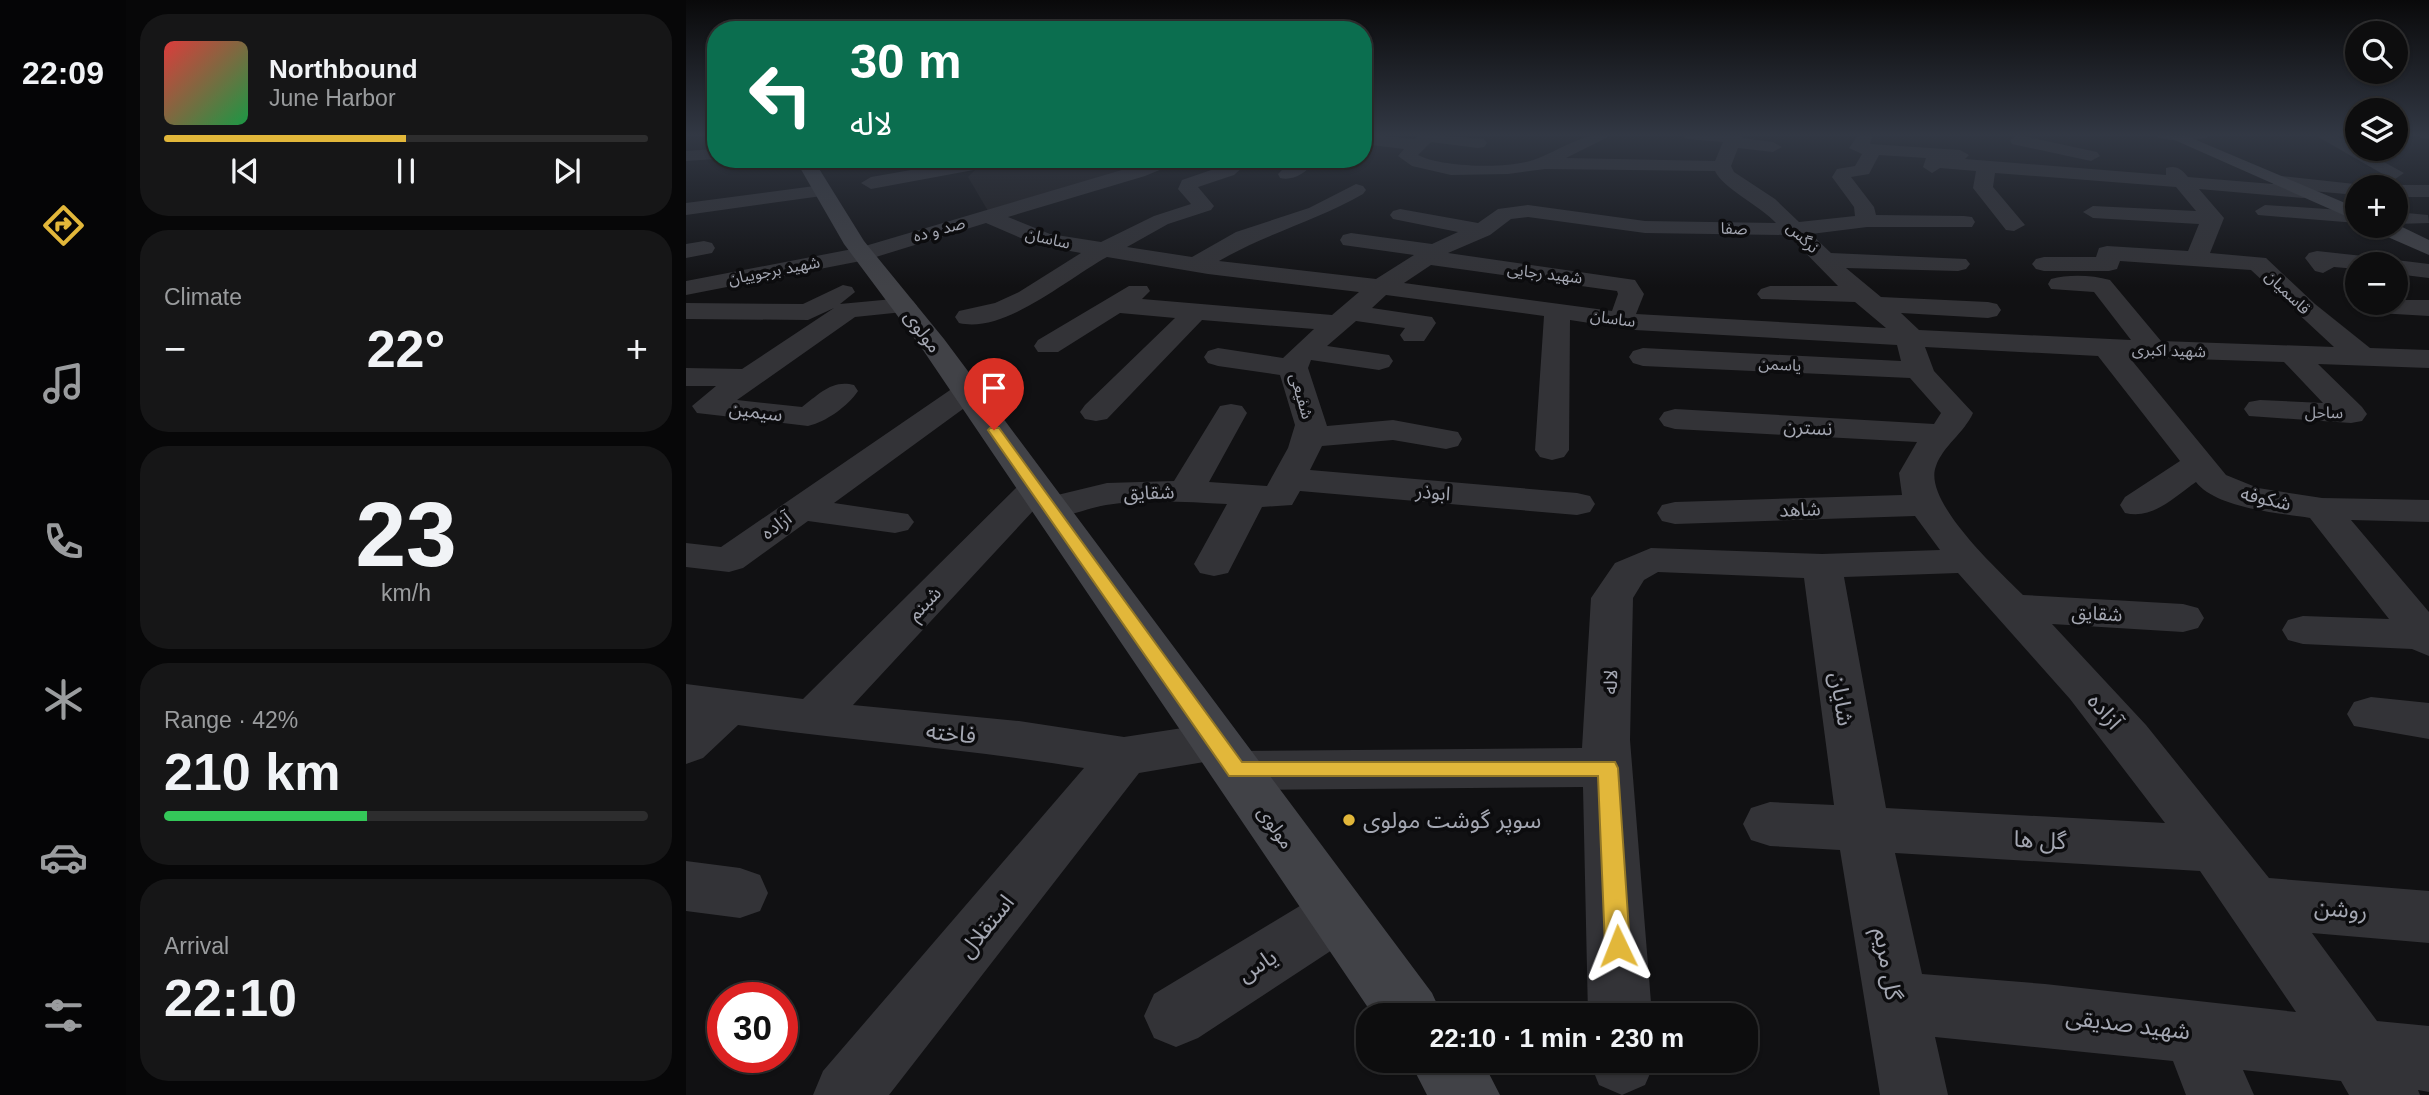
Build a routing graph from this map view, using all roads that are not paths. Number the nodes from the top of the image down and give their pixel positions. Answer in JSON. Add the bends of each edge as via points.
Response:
{"nodes":[{"id":1,"x":788,"y":185,"type":"edge"},
{"id":2,"x":813,"y":185,"type":"edge"},
{"id":3,"x":967,"y":185,"type":"edge"},
{"id":4,"x":1104,"y":185,"type":"edge"},
{"id":5,"x":1189,"y":185,"type":"edge"},
{"id":6,"x":1536,"y":185,"type":"edge"},
{"id":7,"x":1726,"y":185,"type":"edge"},
{"id":8,"x":1741,"y":185,"type":"edge"},
{"id":9,"x":1848,"y":185,"type":"edge"},
{"id":10,"x":1985,"y":185,"type":"edge"},
{"id":11,"x":2184,"y":185,"type":"edge"},
{"id":12,"x":2200,"y":185,"type":"edge"},
{"id":13,"x":2288,"y":185,"type":"edge"},
{"id":14,"x":2315,"y":185,"type":"edge"},
{"id":15,"x":2408,"y":185,"type":"edge"},
{"id":16,"x":1983,"y":188,"type":"junction"},
{"id":17,"x":2345,"y":188,"type":"edge"},
{"id":18,"x":1356,"y":190,"type":"dead end"},
{"id":19,"x":2429,"y":191,"type":"edge"},
{"id":20,"x":2304,"y":192,"type":"junction"},
{"id":21,"x":1307,"y":199,"type":"dead end"},
{"id":22,"x":760,"y":201,"type":"junction"},
{"id":23,"x":1336,"y":202,"type":"junction"},
{"id":24,"x":1729,"y":203,"type":"dead end"},
{"id":25,"x":1750,"y":203,"type":"junction"},
{"id":26,"x":2330,"y":203,"type":"junction"},
{"id":27,"x":2345,"y":204,"type":"edge"},
{"id":28,"x":1102,"y":205,"type":"dead end"},
{"id":29,"x":976,"y":207,"type":"junction"},
{"id":30,"x":1024,"y":207,"type":"junction"},
{"id":31,"x":686,"y":209,"type":"edge"},
{"id":32,"x":1147,"y":209,"type":"dead end"},
{"id":33,"x":2345,"y":210,"type":"edge"},
{"id":34,"x":1528,"y":211,"type":"junction"},
{"id":35,"x":1864,"y":212,"type":"junction"},
{"id":36,"x":2093,"y":212,"type":"dead end"},
{"id":37,"x":1505,"y":213,"type":"joint"},
{"id":38,"x":742,"y":215,"type":"dead end"},
{"id":39,"x":1400,"y":215,"type":"dead end"},
{"id":40,"x":2345,"y":215,"type":"edge"},
{"id":41,"x":1174,"y":217,"type":"junction"},
{"id":42,"x":2213,"y":219,"type":"junction"},
{"id":43,"x":2014,"y":225,"type":"dead end"},
{"id":44,"x":2408,"y":226,"type":"edge"},
{"id":45,"x":1697,"y":228,"type":"junction"},
{"id":46,"x":1482,"y":230,"type":"junction"},
{"id":47,"x":1792,"y":232,"type":"junction"},
{"id":48,"x":2282,"y":235,"type":"dead end"},
{"id":49,"x":2423,"y":237,"type":"edge"},
{"id":50,"x":1352,"y":240,"type":"dead end"},
{"id":51,"x":1941,"y":242,"type":"dead end"},
{"id":52,"x":1071,"y":244,"type":"junction"},
{"id":53,"x":1106,"y":249,"type":"junction"},
{"id":54,"x":1696,"y":252,"type":"dead end"},
{"id":55,"x":863,"y":254,"type":"junction"},
{"id":56,"x":1431,"y":254,"type":"junction"},
{"id":57,"x":2156,"y":258,"type":"junction"},
{"id":58,"x":1827,"y":260,"type":"junction"},
{"id":59,"x":2345,"y":261,"type":"edge"},
{"id":60,"x":1190,"y":264,"type":"junction"},
{"id":61,"x":2323,"y":266,"type":"dead end"},
{"id":62,"x":2408,"y":268,"type":"edge"},
{"id":63,"x":2429,"y":271,"type":"edge"},
{"id":64,"x":1015,"y":279,"type":"dead end"},
{"id":65,"x":1381,"y":287,"type":"junction"},
{"id":66,"x":688,"y":291,"type":"edge"},
{"id":67,"x":844,"y":291,"type":"dead end"},
{"id":68,"x":1861,"y":292,"type":"junction"},
{"id":69,"x":1116,"y":305,"type":"junction"},
{"id":70,"x":904,"y":306,"type":"junction"},
{"id":71,"x":2408,"y":308,"type":"edge"},
{"id":72,"x":2429,"y":308,"type":"edge"},
{"id":73,"x":1557,"y":310,"type":"junction"},
{"id":74,"x":1988,"y":310,"type":"dead end"},
{"id":75,"x":1196,"y":311,"type":"junction"},
{"id":76,"x":1763,"y":312,"type":"junction"},
{"id":77,"x":968,"y":317,"type":"dead end"},
{"id":78,"x":1343,"y":318,"type":"junction"},
{"id":79,"x":1621,"y":320,"type":"junction"},
{"id":80,"x":1414,"y":335,"type":"dead end"},
{"id":81,"x":1048,"y":346,"type":"dead end"},
{"id":82,"x":2106,"y":347,"type":"junction"},
{"id":83,"x":2152,"y":349,"type":"junction"},
{"id":84,"x":1913,"y":353,"type":"junction"},
{"id":85,"x":2293,"y":355,"type":"junction"},
{"id":86,"x":1219,"y":357,"type":"dead end"},
{"id":87,"x":1643,"y":357,"type":"dead end"},
{"id":88,"x":2363,"y":357,"type":"junction"},
{"id":89,"x":2429,"y":359,"type":"edge"},
{"id":90,"x":1298,"y":360,"type":"junction"},
{"id":91,"x":1379,"y":361,"type":"dead end"},
{"id":92,"x":686,"y":377,"type":"edge"},
{"id":93,"x":748,"y":378,"type":"junction"},
{"id":94,"x":843,"y":391,"type":"dead end"},
{"id":95,"x":967,"y":392,"type":"junction"},
{"id":96,"x":2260,"y":410,"type":"dead end"},
{"id":97,"x":1096,"y":412,"type":"dead end"},
{"id":98,"x":1231,"y":413,"type":"dead end"},
{"id":99,"x":1675,"y":419,"type":"dead end"},
{"id":100,"x":1940,"y":434,"type":"junction"},
{"id":101,"x":1307,"y":438,"type":"junction"},
{"id":102,"x":1446,"y":439,"type":"dead end"},
{"id":103,"x":1552,"y":450,"type":"dead end"},
{"id":104,"x":2199,"y":464,"type":"junction"},
{"id":105,"x":1273,"y":490,"type":"junction"},
{"id":106,"x":1186,"y":491,"type":"junction"},
{"id":107,"x":1042,"y":498,"type":"junction"},
{"id":108,"x":1577,"y":504,"type":"dead end"},
{"id":109,"x":1925,"y":505,"type":"junction"},
{"id":110,"x":2138,"y":505,"type":"dead end"},
{"id":111,"x":799,"y":509,"type":"junction"},
{"id":112,"x":2322,"y":509,"type":"junction"},
{"id":113,"x":2429,"y":511,"type":"edge"},
{"id":114,"x":1675,"y":513,"type":"dead end"},
{"id":115,"x":895,"y":522,"type":"dead end"},
{"id":116,"x":686,"y":555,"type":"edge"},
{"id":117,"x":1967,"y":561,"type":"junction"},
{"id":118,"x":1214,"y":564,"type":"dead end"},
{"id":119,"x":1822,"y":566,"type":"junction"},
{"id":120,"x":2011,"y":608,"type":"junction"},
{"id":121,"x":2183,"y":618,"type":"dead end"},
{"id":122,"x":2418,"y":619,"type":"edge"},
{"id":123,"x":2303,"y":630,"type":"dead end"},
{"id":124,"x":706,"y":704,"type":"edge"},
{"id":125,"x":2371,"y":714,"type":"dead end"},
{"id":126,"x":813,"y":718,"type":"junction"},
{"id":127,"x":2429,"y":721,"type":"edge"},
{"id":128,"x":686,"y":746,"type":"edge"},
{"id":129,"x":1124,"y":756,"type":"junction"},
{"id":130,"x":1226,"y":756,"type":"junction"},
{"id":131,"x":1608,"y":768,"type":"junction"},
{"id":132,"x":1770,"y":824,"type":"dead end"},
{"id":133,"x":1864,"y":832,"type":"junction"},
{"id":134,"x":2216,"y":849,"type":"junction"},
{"id":135,"x":686,"y":886,"type":"edge"},
{"id":136,"x":740,"y":893,"type":"dead end"},
{"id":137,"x":2254,"y":902,"type":"junction"},
{"id":138,"x":1338,"y":914,"type":"junction"},
{"id":139,"x":2429,"y":917,"type":"edge"},
{"id":140,"x":1401,"y":1003,"type":"edge"},
{"id":141,"x":1619,"y":1003,"type":"edge"},
{"id":142,"x":1895,"y":1003,"type":"junction"},
{"id":143,"x":1175,"y":1016,"type":"dead end"},
{"id":144,"x":2193,"y":1032,"type":"junction"},
{"id":145,"x":2429,"y":1059,"type":"edge"},
{"id":146,"x":1451,"y":1073,"type":"edge"},
{"id":147,"x":2374,"y":1073,"type":"edge"},
{"id":148,"x":847,"y":1095,"type":"edge"},
{"id":149,"x":1466,"y":1095,"type":"edge"},
{"id":150,"x":1914,"y":1095,"type":"edge"},
{"id":151,"x":2220,"y":1095,"type":"edge"}],
"edges":[{"from":1,"to":22,"type":"street"},
{"from":2,"to":55,"type":"main road","name":"مولوی"},
{"from":3,"to":29,"type":"street"},
{"from":4,"to":30,"type":"street","name":"صد و ده"},
{"from":5,"to":41,"type":"street","via":[[1188,190],[1204,206]]},
{"from":6,"to":34,"type":"street"},
{"from":7,"to":25,"type":"street","name":"نرگس"},
{"from":8,"to":47,"type":"street","name":"نرگس","via":[[1768,203]]},
{"from":9,"to":35,"type":"street"},
{"from":10,"to":16,"type":"street"},
{"from":11,"to":42,"type":"street"},
{"from":12,"to":20,"type":"street"},
{"from":13,"to":20,"type":"main road"},
{"from":14,"to":17,"type":"street"},
{"from":15,"to":19,"type":"street"},
{"from":16,"to":35,"type":"street","name":"صفا","via":[[1959,205]]},
{"from":16,"to":43,"type":"street"},
{"from":18,"to":23,"type":"street"},
{"from":20,"to":26,"type":"main road"},
{"from":21,"to":23,"type":"street"},
{"from":22,"to":31,"type":"street"},
{"from":22,"to":38,"type":"street","via":[[754,214]]},
{"from":23,"to":60,"type":"street","via":[[1244,237]]},
{"from":24,"to":25,"type":"street"},
{"from":25,"to":47,"type":"street","name":"نرگس"},
{"from":26,"to":27,"type":"street"},
{"from":26,"to":33,"type":"main road"},
{"from":28,"to":30,"type":"street","via":[[1063,210]]},
{"from":29,"to":30,"type":"street","name":"صد و ده"},
{"from":29,"to":52,"type":"street","name":"ساسان","via":[[1045,240]]},
{"from":29,"to":55,"type":"street","name":"صد و ده","via":[[933,229]]},
{"from":32,"to":41,"type":"street"},
{"from":34,"to":37,"type":"street","name":"صفا"},
{"from":34,"to":45,"type":"street","name":"صفا","via":[[1612,223]]},
{"from":35,"to":47,"type":"street","name":"صفا"},
{"from":36,"to":42,"type":"street"},
{"from":37,"to":46,"type":"street","name":"شفیعی"},
{"from":39,"to":46,"type":"street"},
{"from":40,"to":48,"type":"street","via":[[2261,209]]},
{"from":41,"to":53,"type":"street"},
{"from":42,"to":57,"type":"street","via":[[2199,246]]},
{"from":44,"to":49,"type":"street"},
{"from":45,"to":47,"type":"street","name":"صفا"},
{"from":45,"to":54,"type":"street"},
{"from":46,"to":56,"type":"street","name":"شفیعی"},
{"from":47,"to":51,"type":"street"},
{"from":47,"to":58,"type":"street","name":"نرگس"},
{"from":50,"to":56,"type":"street"},
{"from":52,"to":53,"type":"street","name":"ساسان"},
{"from":52,"to":64,"type":"street"},
{"from":53,"to":60,"type":"street","name":"ساسان"},
{"from":53,"to":77,"type":"street","via":[[1028,298]]},
{"from":55,"to":66,"type":"street","name":"شهید برجوییان"},
{"from":55,"to":70,"type":"main road","name":"مولوی"},
{"from":56,"to":65,"type":"street","name":"شفیعی"},
{"from":56,"to":79,"type":"street","name":"شهید رجایی","via":[[1626,285],[1631,294]]},
{"from":57,"to":83,"type":"street","via":[[2106,253],[2109,264],[2052,274],[2101,285]]},
{"from":57,"to":88,"type":"street","name":"قاسمیان","via":[[2258,263]]},
{"from":58,"to":68,"type":"street","name":"نرگس"},
{"from":58,"to":68,"type":"street","via":[[1959,275]]},
{"from":59,"to":61,"type":"street","via":[[2317,258]]},
{"from":60,"to":65,"type":"street","name":"ساسان","via":[[1249,265],[1311,286]]},
{"from":60,"to":69,"type":"street"},
{"from":62,"to":63,"type":"street"},
{"from":65,"to":73,"type":"street","name":"ساسان"},
{"from":65,"to":78,"type":"street","name":"شفیعی"},
{"from":66,"to":67,"type":"street","via":[[807,312]]},
{"from":68,"to":74,"type":"street"},
{"from":68,"to":76,"type":"street"},
{"from":68,"to":84,"type":"street","name":"نرگس"},
{"from":69,"to":75,"type":"street"},
{"from":69,"to":81,"type":"street"},
{"from":70,"to":93,"type":"street","name":"سیمین","via":[[848,310]]},
{"from":70,"to":95,"type":"main road","name":"مولوی"},
{"from":71,"to":72,"type":"street"},
{"from":73,"to":79,"type":"street","name":"ساسان"},
{"from":73,"to":103,"type":"street"},
{"from":75,"to":78,"type":"street"},
{"from":75,"to":97,"type":"street"},
{"from":76,"to":79,"type":"street","name":"ساسان"},
{"from":76,"to":84,"type":"street","name":"ساسان"},
{"from":78,"to":80,"type":"street","via":[[1423,323]]},
{"from":78,"to":90,"type":"street","name":"شفیعی"},
{"from":82,"to":83,"type":"street","name":"شهید اکبری"},
{"from":82,"to":84,"type":"street","name":"شهید اکبری"},
{"from":82,"to":104,"type":"street","name":"شکوفه"},
{"from":83,"to":85,"type":"street","name":"شهید اکبری"},
{"from":84,"to":87,"type":"street","name":"یاسمن"},
{"from":84,"to":100,"type":"street","name":"آزاده","via":[[1926,382],[1957,412],[1954,423]]},
{"from":85,"to":88,"type":"street","name":"شهید اکبری"},
{"from":85,"to":96,"type":"street","name":"ساحل","via":[[2351,414]]},
{"from":86,"to":90,"type":"street"},
{"from":88,"to":89,"type":"street","name":"شهید اکبری"},
{"from":90,"to":91,"type":"street"},
{"from":90,"to":101,"type":"street","name":"شفیعی","via":[[1311,425]]},
{"from":92,"to":93,"type":"street","name":"سیمین"},
{"from":93,"to":94,"type":"street","name":"سیمین","via":[[709,406],[808,417]]},
{"from":95,"to":107,"type":"main road","name":"مولوی"},
{"from":95,"to":111,"type":"street","name":"آزاده"},
{"from":98,"to":106,"type":"street"},
{"from":99,"to":100,"type":"street","name":"نسترن"},
{"from":100,"to":109,"type":"street","name":"آزاده","via":[[1921,461],[1916,482]]},
{"from":101,"to":102,"type":"street","via":[[1399,416]]},
{"from":101,"to":105,"type":"street","name":"شفیعی"},
{"from":104,"to":110,"type":"street"},
{"from":104,"to":112,"type":"street","name":"شکوفه","via":[[2214,482],[2250,497]]},
{"from":105,"to":106,"type":"street","name":"شقایق"},
{"from":105,"to":108,"type":"street","name":"ابوذر"},
{"from":105,"to":118,"type":"street"},
{"from":106,"to":107,"type":"street","name":"شقایق"},
{"from":107,"to":126,"type":"street","name":"شبنم"},
{"from":107,"to":130,"type":"main road","name":"مولوی"},
{"from":109,"to":114,"type":"street","name":"شاهد"},
{"from":109,"to":117,"type":"street","name":"آزاده"},
{"from":111,"to":115,"type":"street"},
{"from":111,"to":116,"type":"street","name":"آزاده","via":[[729,560]]},
{"from":112,"to":113,"type":"street","name":"شکوفه"},
{"from":112,"to":122,"type":"street"},
{"from":117,"to":119,"type":"street","name":"لاله"},
{"from":117,"to":120,"type":"street","name":"آزاده"},
{"from":119,"to":131,"type":"street","name":"لاله","via":[[1651,560],[1629,572],[1612,598]]},
{"from":119,"to":133,"type":"street","name":"شایان"},
{"from":120,"to":121,"type":"street","name":"شقایق"},
{"from":120,"to":134,"type":"street","name":"آزاده","via":[[2103,707]]},
{"from":122,"to":123,"type":"street"},
{"from":124,"to":126,"type":"street","name":"فاخته"},
{"from":124,"to":128,"type":"street"},
{"from":125,"to":127,"type":"street"},
{"from":126,"to":129,"type":"street","name":"فاخته","via":[[1019,739]]},
{"from":129,"to":130,"type":"street","name":"فاخته"},
{"from":129,"to":148,"type":"street","name":"استقلال"},
{"from":130,"to":131,"type":"street"},
{"from":130,"to":138,"type":"main road","name":"مولوی"},
{"from":131,"to":141,"type":"street","name":"لاله"},
{"from":132,"to":133,"type":"street","name":"گل ها"},
{"from":133,"to":134,"type":"street","name":"گل ها"},
{"from":133,"to":142,"type":"street","name":"گل مریم"},
{"from":134,"to":137,"type":"street","name":"آزاده"},
{"from":135,"to":136,"type":"street"},
{"from":137,"to":139,"type":"street","name":"روشن"},
{"from":137,"to":147,"type":"street","name":"آزاده"},
{"from":138,"to":140,"type":"main road","name":"مولوی"},
{"from":138,"to":143,"type":"street","name":"یاس"},
{"from":142,"to":144,"type":"street","name":"شهید صدیقی"},
{"from":142,"to":150,"type":"street","name":"گل مریم"},
{"from":144,"to":147,"type":"street","name":"شهید صدیقی"},
{"from":144,"to":151,"type":"street"},
{"from":145,"to":147,"type":"street","name":"شهید صدیقی"},
{"from":146,"to":149,"type":"main road"}]}
